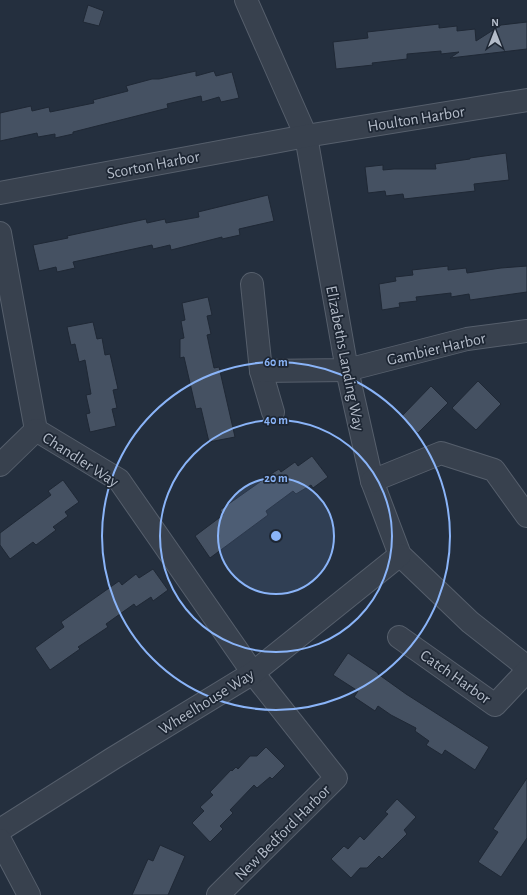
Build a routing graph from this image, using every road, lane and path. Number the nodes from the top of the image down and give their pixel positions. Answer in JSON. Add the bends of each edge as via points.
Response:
{"nodes":[{"id":1,"x":246,"y":0,"type":"edge"},
{"id":2,"x":527,"y":100,"type":"edge"},
{"id":3,"x":306,"y":136,"type":"junction"},
{"id":4,"x":0,"y":193,"type":"edge"},
{"id":5,"x":0,"y":233,"type":"edge"},
{"id":6,"x":252,"y":284,"type":"dead end"},
{"id":7,"x":527,"y":331,"type":"edge"},
{"id":8,"x":347,"y":370,"type":"junction"},
{"id":9,"x":260,"y":371,"type":"junction"},
{"id":10,"x":273,"y":412,"type":"dead end"},
{"id":11,"x":36,"y":430,"type":"junction"},
{"id":12,"x":0,"y":465,"type":"edge"},
{"id":13,"x":372,"y":481,"type":"junction"},
{"id":14,"x":527,"y":516,"type":"edge"},
{"id":15,"x":400,"y":556,"type":"junction"},
{"id":16,"x":399,"y":636,"type":"dead end"},
{"id":17,"x":527,"y":667,"type":"edge"},
{"id":18,"x":527,"y":671,"type":"edge"},
{"id":19,"x":253,"y":673,"type":"junction"},
{"id":20,"x":0,"y":830,"type":"edge"},
{"id":21,"x":0,"y":840,"type":"edge"},
{"id":22,"x":29,"y":895,"type":"edge"},
{"id":23,"x":218,"y":895,"type":"edge"}],
"edges":[{"from":1,"to":3,"type":"street","name":"Elizabeths Landing Way"},
{"from":2,"to":3,"type":"street","name":"Houlton Harbor"},
{"from":3,"to":4,"type":"street","name":"Scorton Harbor"},
{"from":3,"to":8,"type":"street","name":"Elizabeths Landing Way"},
{"from":5,"to":11,"type":"street","name":"Chandler Way"},
{"from":6,"to":9,"type":"street"},
{"from":7,"to":8,"type":"street","name":"Gambier Harbor","via":[[467,339]]},
{"from":8,"to":9,"type":"street","name":"Gambier Harbor"},
{"from":8,"to":13,"type":"street","name":"Elizabeths Landing Way"},
{"from":9,"to":10,"type":"street"},
{"from":11,"to":12,"type":"street"},
{"from":11,"to":19,"type":"street","name":"Chandler Way","via":[[120,480]]},
{"from":13,"to":14,"type":"street","via":[[441,453],[494,470]]},
{"from":13,"to":15,"type":"street","name":"Elizabeths Landing Way"},
{"from":15,"to":17,"type":"street","name":"Elizabeths Landing Way","via":[[470,622]]},
{"from":15,"to":19,"type":"street","name":"Wheelhouse Way"},
{"from":16,"to":18,"type":"street","name":"Catch Harbor","via":[[495,705]]},
{"from":19,"to":20,"type":"street","name":"Wheelhouse Way"},
{"from":19,"to":23,"type":"street","name":"New Bedford Harbor","via":[[336,778]]},
{"from":21,"to":22,"type":"street"}]}
